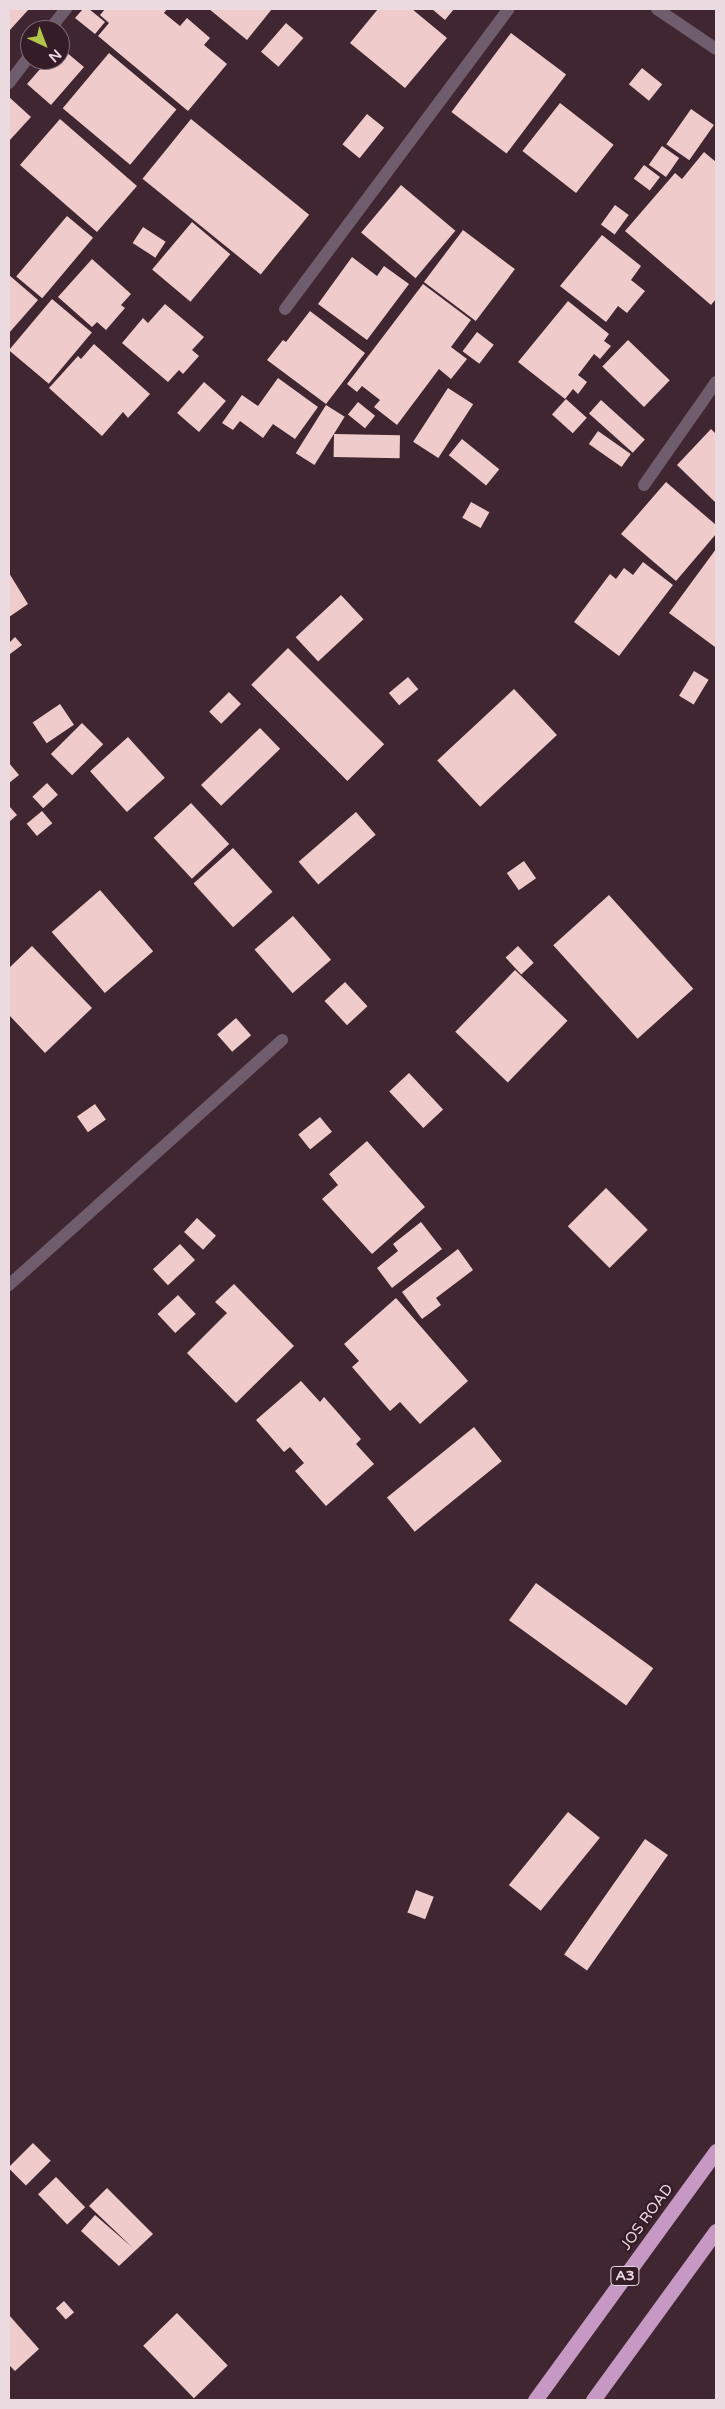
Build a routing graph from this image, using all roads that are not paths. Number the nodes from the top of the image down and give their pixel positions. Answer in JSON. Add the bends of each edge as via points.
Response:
{"nodes":[{"id":1,"x":66,"y":9,"type":"edge"},
{"id":2,"x":509,"y":9,"type":"edge"},
{"id":3,"x":657,"y":9,"type":"edge"},
{"id":4,"x":57,"y":20,"type":"edge"},
{"id":5,"x":716,"y":49,"type":"edge"},
{"id":6,"x":20,"y":68,"type":"edge"},
{"id":7,"x":9,"y":83,"type":"edge"},
{"id":8,"x":285,"y":309,"type":"dead end"},
{"id":9,"x":716,"y":382,"type":"edge"},
{"id":10,"x":644,"y":485,"type":"dead end"},
{"id":11,"x":282,"y":1040,"type":"dead end"},
{"id":12,"x":9,"y":1285,"type":"edge"},
{"id":13,"x":716,"y":2151,"type":"edge"},
{"id":14,"x":716,"y":2232,"type":"edge"},
{"id":15,"x":535,"y":2400,"type":"edge"},
{"id":16,"x":593,"y":2400,"type":"edge"}],
"edges":[{"from":1,"to":4,"type":"street"},
{"from":2,"to":8,"type":"street"},
{"from":3,"to":5,"type":"street"},
{"from":6,"to":7,"type":"street"},
{"from":9,"to":10,"type":"street"},
{"from":11,"to":12,"type":"street"},
{"from":13,"to":15,"type":"highway","name":"JOS ROAD","number":"A3"},
{"from":14,"to":16,"type":"highway"}]}
